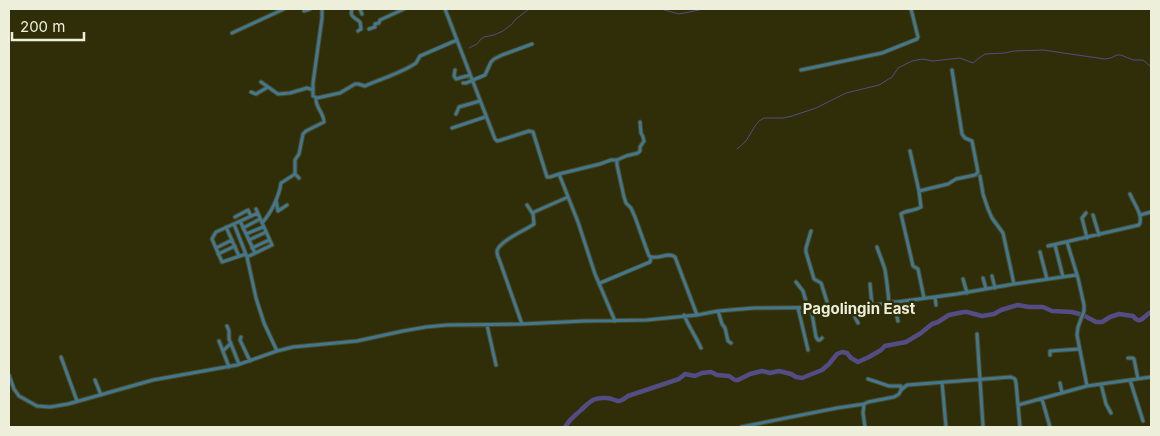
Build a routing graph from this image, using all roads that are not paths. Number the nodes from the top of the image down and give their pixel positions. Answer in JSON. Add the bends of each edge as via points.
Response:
{"nodes":[{"id":1,"x":284,"y":9,"type":"edge"},
{"id":2,"x":310,"y":9,"type":"edge"},
{"id":3,"x":322,"y":9,"type":"edge"},
{"id":4,"x":352,"y":9,"type":"edge"},
{"id":5,"x":360,"y":9,"type":"edge"},
{"id":6,"x":404,"y":9,"type":"edge"},
{"id":7,"x":445,"y":9,"type":"edge"},
{"id":8,"x":910,"y":9,"type":"edge"},
{"id":9,"x":304,"y":11,"type":"dead end"},
{"id":10,"x":362,"y":14,"type":"dead end"},
{"id":11,"x":369,"y":29,"type":"dead end"},
{"id":12,"x":358,"y":31,"type":"dead end"},
{"id":13,"x":232,"y":33,"type":"dead end"},
{"id":14,"x":457,"y":40,"type":"junction"},
{"id":15,"x":532,"y":44,"type":"dead end"},
{"id":16,"x":455,"y":70,"type":"dead end"},
{"id":17,"x":801,"y":70,"type":"dead end"},
{"id":18,"x":952,"y":70,"type":"dead end"},
{"id":19,"x":469,"y":75,"type":"junction"},
{"id":20,"x":472,"y":81,"type":"junction"},
{"id":21,"x":262,"y":82,"type":"dead end"},
{"id":22,"x":463,"y":83,"type":"dead end"},
{"id":23,"x":268,"y":87,"type":"junction"},
{"id":24,"x":313,"y":90,"type":"junction"},
{"id":25,"x":251,"y":92,"type":"dead end"},
{"id":26,"x":316,"y":98,"type":"junction"},
{"id":27,"x":480,"y":101,"type":"junction"},
{"id":28,"x":456,"y":114,"type":"dead end"},
{"id":29,"x":486,"y":117,"type":"junction"},
{"id":30,"x":640,"y":122,"type":"dead end"},
{"id":31,"x":452,"y":128,"type":"dead end"},
{"id":32,"x":910,"y":151,"type":"dead end"},
{"id":33,"x":617,"y":160,"type":"junction"},
{"id":34,"x":295,"y":174,"type":"junction"},
{"id":35,"x":559,"y":174,"type":"junction"},
{"id":36,"x":980,"y":176,"type":"dead end"},
{"id":37,"x":299,"y":178,"type":"dead end"},
{"id":38,"x":919,"y":191,"type":"junction"},
{"id":39,"x":1130,"y":194,"type":"dead end"},
{"id":40,"x":568,"y":197,"type":"junction"},
{"id":41,"x":276,"y":199,"type":"junction"},
{"id":42,"x":288,"y":205,"type":"dead end"},
{"id":43,"x":527,"y":205,"type":"dead end"},
{"id":44,"x":256,"y":208,"type":"dead end"},
{"id":45,"x":1151,"y":212,"type":"edge"},
{"id":46,"x":258,"y":213,"type":"junction"},
{"id":47,"x":1086,"y":213,"type":"dead end"},
{"id":48,"x":533,"y":214,"type":"junction"},
{"id":49,"x":1093,"y":215,"type":"dead end"},
{"id":50,"x":1140,"y":215,"type":"junction"},
{"id":51,"x":251,"y":216,"type":"junction"},
{"id":52,"x":235,"y":217,"type":"dead end"},
{"id":53,"x":240,"y":221,"type":"junction"},
{"id":54,"x":262,"y":223,"type":"junction"},
{"id":55,"x":234,"y":224,"type":"junction"},
{"id":56,"x":226,"y":227,"type":"junction"},
{"id":57,"x":243,"y":228,"type":"junction"},
{"id":58,"x":811,"y":231,"type":"dead end"},
{"id":59,"x":266,"y":232,"type":"junction"},
{"id":60,"x":246,"y":234,"type":"junction"},
{"id":61,"x":1099,"y":235,"type":"junction"},
{"id":62,"x":1087,"y":238,"type":"junction"},
{"id":63,"x":232,"y":240,"type":"junction"},
{"id":64,"x":249,"y":240,"type":"junction"},
{"id":65,"x":269,"y":240,"type":"junction"},
{"id":66,"x":1067,"y":242,"type":"junction"},
{"id":67,"x":1056,"y":245,"type":"junction"},
{"id":68,"x":235,"y":246,"type":"junction"},
{"id":69,"x":1048,"y":246,"type":"dead end"},
{"id":70,"x":878,"y":247,"type":"dead end"},
{"id":71,"x":216,"y":248,"type":"junction"},
{"id":72,"x":252,"y":248,"type":"junction"},
{"id":73,"x":1040,"y":252,"type":"dead end"},
{"id":74,"x":255,"y":253,"type":"junction"},
{"id":75,"x":218,"y":254,"type":"junction"},
{"id":76,"x":239,"y":256,"type":"junction"},
{"id":77,"x":247,"y":256,"type":"junction"},
{"id":78,"x":651,"y":258,"type":"junction"},
{"id":79,"x":1076,"y":275,"type":"junction"},
{"id":80,"x":992,"y":276,"type":"dead end"},
{"id":81,"x":1063,"y":277,"type":"junction"},
{"id":82,"x":983,"y":278,"type":"dead end"},
{"id":83,"x":963,"y":279,"type":"dead end"},
{"id":84,"x":1047,"y":279,"type":"junction"},
{"id":85,"x":796,"y":282,"type":"dead end"},
{"id":86,"x":600,"y":284,"type":"junction"},
{"id":87,"x":870,"y":284,"type":"dead end"},
{"id":88,"x":1014,"y":284,"type":"junction"},
{"id":89,"x":995,"y":288,"type":"junction"},
{"id":90,"x":986,"y":290,"type":"junction"},
{"id":91,"x":967,"y":293,"type":"junction"},
{"id":92,"x":934,"y":297,"type":"junction"},
{"id":93,"x":924,"y":298,"type":"junction"},
{"id":94,"x":891,"y":302,"type":"junction"},
{"id":95,"x":872,"y":305,"type":"junction"},
{"id":96,"x":936,"y":305,"type":"dead end"},
{"id":97,"x":854,"y":307,"type":"junction"},
{"id":98,"x":798,"y":308,"type":"junction"},
{"id":99,"x":810,"y":308,"type":"junction"},
{"id":100,"x":829,"y":308,"type":"junction"},
{"id":101,"x":718,"y":311,"type":"junction"},
{"id":102,"x":697,"y":315,"type":"junction"},
{"id":103,"x":684,"y":316,"type":"junction"},
{"id":104,"x":615,"y":321,"type":"junction"},
{"id":105,"x":898,"y":321,"type":"dead end"},
{"id":106,"x":858,"y":323,"type":"dead end"},
{"id":107,"x":522,"y":324,"type":"junction"},
{"id":108,"x":487,"y":325,"type":"junction"},
{"id":109,"x":227,"y":326,"type":"dead end"},
{"id":110,"x":977,"y":334,"type":"dead end"},
{"id":111,"x":241,"y":337,"type":"dead end"},
{"id":112,"x":822,"y":338,"type":"dead end"},
{"id":113,"x":219,"y":341,"type":"dead end"},
{"id":114,"x":231,"y":343,"type":"junction"},
{"id":115,"x":731,"y":343,"type":"dead end"},
{"id":116,"x":701,"y":348,"type":"dead end"},
{"id":117,"x":1079,"y":349,"type":"junction"},
{"id":118,"x":223,"y":350,"type":"junction"},
{"id":119,"x":808,"y":350,"type":"dead end"},
{"id":120,"x":277,"y":352,"type":"junction"},
{"id":121,"x":1050,"y":355,"type":"dead end"},
{"id":122,"x":61,"y":357,"type":"dead end"},
{"id":123,"x":1128,"y":358,"type":"dead end"},
{"id":124,"x":250,"y":361,"type":"junction"},
{"id":125,"x":239,"y":364,"type":"junction"},
{"id":126,"x":496,"y":365,"type":"dead end"},
{"id":127,"x":229,"y":366,"type":"junction"},
{"id":128,"x":9,"y":375,"type":"edge"},
{"id":129,"x":1151,"y":377,"type":"edge"},
{"id":130,"x":981,"y":379,"type":"junction"},
{"id":131,"x":1138,"y":379,"type":"junction"},
{"id":132,"x":95,"y":380,"type":"dead end"},
{"id":133,"x":868,"y":380,"type":"dead end"},
{"id":134,"x":1130,"y":380,"type":"junction"},
{"id":135,"x":942,"y":382,"type":"junction"},
{"id":136,"x":1060,"y":383,"type":"dead end"},
{"id":137,"x":1101,"y":384,"type":"junction"},
{"id":138,"x":1087,"y":386,"type":"junction"},
{"id":139,"x":900,"y":390,"type":"junction"},
{"id":140,"x":1062,"y":393,"type":"junction"},
{"id":141,"x":101,"y":395,"type":"junction"},
{"id":142,"x":1042,"y":399,"type":"junction"},
{"id":143,"x":77,"y":401,"type":"junction"},
{"id":144,"x":864,"y":404,"type":"junction"},
{"id":145,"x":1018,"y":405,"type":"junction"},
{"id":146,"x":1111,"y":413,"type":"dead end"},
{"id":147,"x":1143,"y":422,"type":"dead end"},
{"id":148,"x":983,"y":426,"type":"dead end"},
{"id":149,"x":741,"y":427,"type":"edge"},
{"id":150,"x":865,"y":427,"type":"edge"},
{"id":151,"x":946,"y":427,"type":"edge"},
{"id":152,"x":1020,"y":427,"type":"edge"},
{"id":153,"x":1050,"y":427,"type":"edge"}],
"edges":[{"from":1,"to":13,"type":"street"},
{"from":2,"to":9,"type":"street"},
{"from":3,"to":24,"type":"street"},
{"from":4,"to":12,"type":"street","via":[[354,18],[360,22]]},
{"from":5,"to":10,"type":"street"},
{"from":6,"to":11,"type":"street"},
{"from":7,"to":14,"type":"street"},
{"from":8,"to":17,"type":"street","via":[[917,39],[882,53]]},
{"from":14,"to":19,"type":"street"},
{"from":14,"to":26,"type":"street","via":[[427,52],[413,65],[394,75]]},
{"from":15,"to":20,"type":"street","via":[[502,54],[491,62],[484,75]]},
{"from":16,"to":19,"type":"street","via":[[456,79]]},
{"from":18,"to":38,"type":"street","via":[[962,134],[972,141],[978,172]]},
{"from":19,"to":20,"type":"street"},
{"from":20,"to":22,"type":"street"},
{"from":20,"to":27,"type":"street"},
{"from":21,"to":23,"type":"street"},
{"from":23,"to":24,"type":"street","via":[[278,94],[307,88]]},
{"from":23,"to":25,"type":"street","via":[[256,94]]},
{"from":24,"to":26,"type":"street"},
{"from":26,"to":34,"type":"street","via":[[324,122],[302,134]]},
{"from":27,"to":28,"type":"street","via":[[459,107]]},
{"from":27,"to":29,"type":"street"},
{"from":29,"to":31,"type":"street"},
{"from":29,"to":35,"type":"street","via":[[497,141],[534,132],[547,177]]},
{"from":30,"to":33,"type":"street","via":[[644,141],[640,151]]},
{"from":32,"to":38,"type":"street"},
{"from":33,"to":35,"type":"street"},
{"from":33,"to":78,"type":"street","via":[[626,203]]},
{"from":34,"to":37,"type":"street"},
{"from":34,"to":41,"type":"street","via":[[281,183]]},
{"from":35,"to":40,"type":"street"},
{"from":36,"to":88,"type":"street","via":[[992,218],[1003,232]]},
{"from":38,"to":93,"type":"street","via":[[920,208],[901,214]]},
{"from":39,"to":50,"type":"street"},
{"from":40,"to":48,"type":"street"},
{"from":40,"to":86,"type":"street"},
{"from":41,"to":42,"type":"street","via":[[278,211]]},
{"from":41,"to":54,"type":"street"},
{"from":43,"to":48,"type":"street"},
{"from":44,"to":46,"type":"street"},
{"from":45,"to":50,"type":"street"},
{"from":46,"to":51,"type":"street"},
{"from":46,"to":54,"type":"street"},
{"from":47,"to":62,"type":"street","via":[[1082,218]]},
{"from":48,"to":107,"type":"street","via":[[534,224],[513,236],[497,251]]},
{"from":49,"to":61,"type":"street"},
{"from":50,"to":61,"type":"street","via":[[1139,225]]},
{"from":51,"to":52,"type":"street","via":[[248,210]]},
{"from":51,"to":53,"type":"street"},
{"from":53,"to":55,"type":"street"},
{"from":53,"to":57,"type":"street"},
{"from":54,"to":57,"type":"street"},
{"from":54,"to":59,"type":"street"},
{"from":54,"to":60,"type":"street"},
{"from":55,"to":56,"type":"street"},
{"from":55,"to":77,"type":"street"},
{"from":56,"to":63,"type":"street"},
{"from":56,"to":71,"type":"street","via":[[212,237]]},
{"from":57,"to":60,"type":"street"},
{"from":58,"to":100,"type":"street","via":[[806,252]]},
{"from":59,"to":64,"type":"street"},
{"from":59,"to":65,"type":"street"},
{"from":60,"to":64,"type":"street"},
{"from":61,"to":62,"type":"street"},
{"from":62,"to":66,"type":"street"},
{"from":63,"to":68,"type":"street"},
{"from":63,"to":71,"type":"street"},
{"from":64,"to":72,"type":"street"},
{"from":65,"to":72,"type":"street"},
{"from":65,"to":74,"type":"street","via":[[272,245]]},
{"from":66,"to":67,"type":"street"},
{"from":66,"to":79,"type":"street"},
{"from":67,"to":69,"type":"street"},
{"from":67,"to":81,"type":"street"},
{"from":68,"to":75,"type":"street"},
{"from":68,"to":76,"type":"street"},
{"from":70,"to":94,"type":"street"},
{"from":71,"to":75,"type":"street"},
{"from":72,"to":74,"type":"street"},
{"from":73,"to":84,"type":"street"},
{"from":74,"to":77,"type":"street"},
{"from":75,"to":76,"type":"street","via":[[222,262]]},
{"from":76,"to":77,"type":"street"},
{"from":77,"to":120,"type":"street","via":[[256,298]]},
{"from":78,"to":86,"type":"street","via":[[650,262]]},
{"from":78,"to":102,"type":"street","via":[[670,254],[676,257]]},
{"from":79,"to":81,"type":"street"},
{"from":79,"to":117,"type":"street","via":[[1084,305],[1077,335]]},
{"from":80,"to":89,"type":"street"},
{"from":81,"to":84,"type":"street"},
{"from":82,"to":90,"type":"street"},
{"from":83,"to":91,"type":"street"},
{"from":84,"to":88,"type":"street"},
{"from":85,"to":99,"type":"street"},
{"from":86,"to":104,"type":"street"},
{"from":87,"to":95,"type":"street"},
{"from":88,"to":89,"type":"street"},
{"from":89,"to":90,"type":"street"},
{"from":90,"to":91,"type":"street"},
{"from":91,"to":92,"type":"street"},
{"from":92,"to":93,"type":"street"},
{"from":92,"to":96,"type":"street"},
{"from":93,"to":94,"type":"street"},
{"from":94,"to":95,"type":"street"},
{"from":94,"to":105,"type":"street"},
{"from":95,"to":97,"type":"street"},
{"from":97,"to":100,"type":"street"},
{"from":97,"to":106,"type":"street"},
{"from":98,"to":99,"type":"street"},
{"from":98,"to":101,"type":"street"},
{"from":98,"to":119,"type":"street"},
{"from":99,"to":100,"type":"street"},
{"from":99,"to":112,"type":"street","via":[[816,337],[818,340]]},
{"from":101,"to":102,"type":"street"},
{"from":101,"to":115,"type":"street"},
{"from":102,"to":103,"type":"street"},
{"from":103,"to":104,"type":"street"},
{"from":103,"to":116,"type":"street"},
{"from":104,"to":107,"type":"street"},
{"from":107,"to":108,"type":"street"},
{"from":108,"to":120,"type":"street","via":[[447,325]]},
{"from":108,"to":126,"type":"street"},
{"from":109,"to":114,"type":"street"},
{"from":110,"to":130,"type":"street"},
{"from":111,"to":124,"type":"street"},
{"from":113,"to":118,"type":"street"},
{"from":114,"to":118,"type":"street"},
{"from":114,"to":125,"type":"street"},
{"from":117,"to":121,"type":"street","via":[[1050,351]]},
{"from":117,"to":138,"type":"street"},
{"from":118,"to":127,"type":"street"},
{"from":120,"to":124,"type":"street"},
{"from":122,"to":143,"type":"street"},
{"from":123,"to":131,"type":"street","via":[[1134,359]]},
{"from":124,"to":125,"type":"street"},
{"from":125,"to":127,"type":"street"},
{"from":127,"to":141,"type":"street","via":[[153,380]]},
{"from":128,"to":143,"type":"street","via":[[16,392],[33,404],[50,407]]},
{"from":129,"to":131,"type":"street"},
{"from":130,"to":135,"type":"street"},
{"from":130,"to":145,"type":"street","via":[[1011,377],[1016,383]]},
{"from":130,"to":148,"type":"street"},
{"from":131,"to":134,"type":"street"},
{"from":132,"to":141,"type":"street"},
{"from":133,"to":139,"type":"street","via":[[901,386]]},
{"from":134,"to":137,"type":"street"},
{"from":134,"to":147,"type":"street"},
{"from":135,"to":139,"type":"street","via":[[907,385]]},
{"from":135,"to":151,"type":"street"},
{"from":136,"to":140,"type":"street"},
{"from":137,"to":138,"type":"street"},
{"from":137,"to":146,"type":"street"},
{"from":138,"to":140,"type":"street"},
{"from":139,"to":144,"type":"street","via":[[894,397]]},
{"from":140,"to":142,"type":"street"},
{"from":141,"to":143,"type":"street"},
{"from":142,"to":145,"type":"street"},
{"from":142,"to":153,"type":"street"},
{"from":144,"to":149,"type":"street"},
{"from":144,"to":150,"type":"street"},
{"from":145,"to":152,"type":"street"}]}
